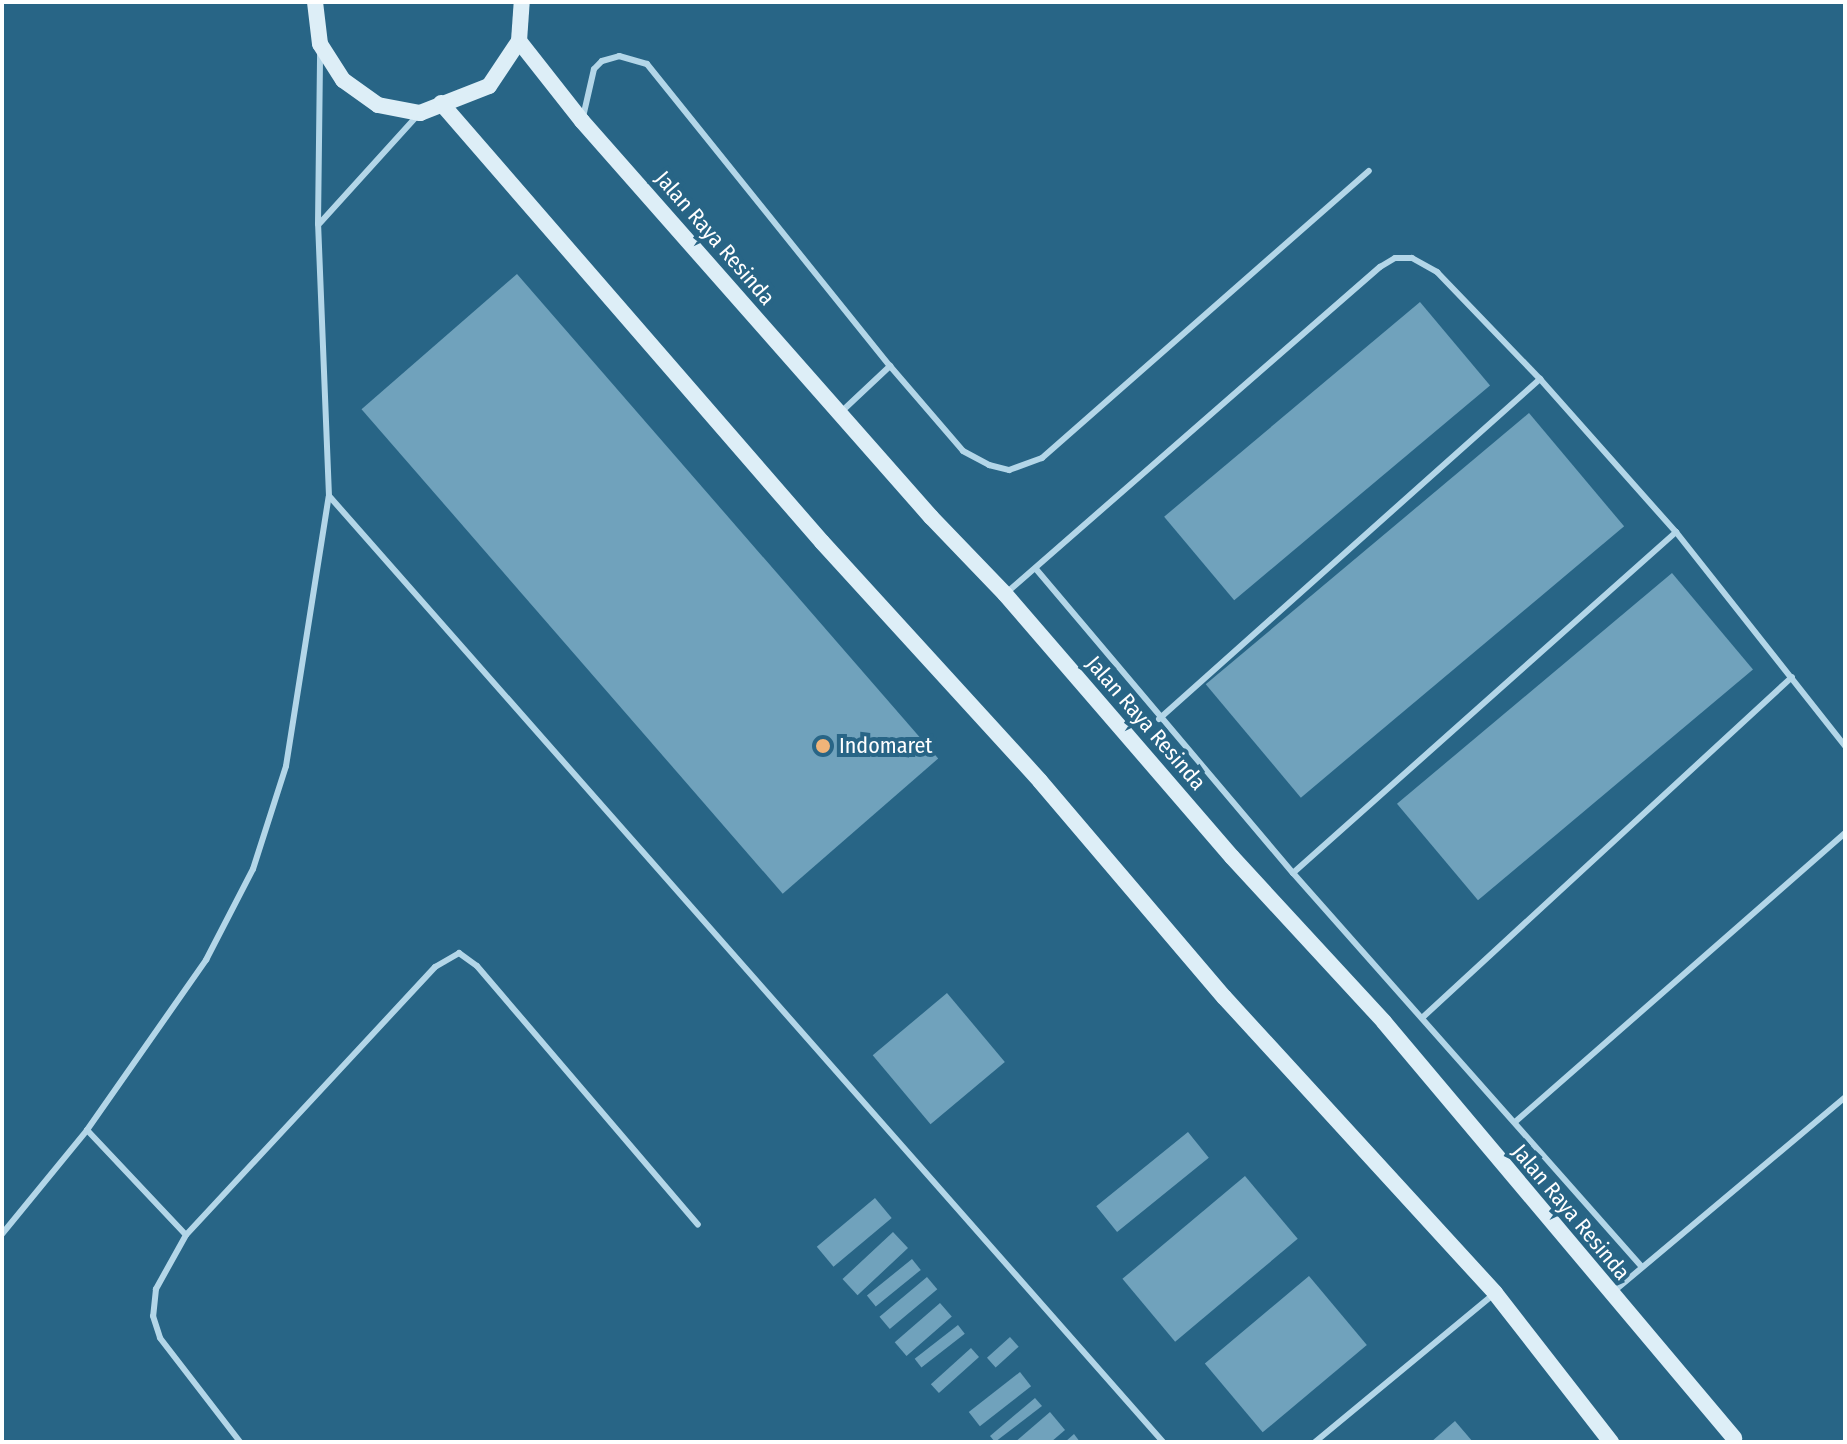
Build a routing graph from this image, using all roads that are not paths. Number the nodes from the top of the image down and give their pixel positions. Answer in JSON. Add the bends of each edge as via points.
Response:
{"nodes":[{"id":1,"x":315,"y":2,"type":"edge"},
{"id":2,"x":522,"y":2,"type":"edge"},
{"id":3,"x":519,"y":41,"type":"junction"},
{"id":4,"x":320,"y":44,"type":"junction"},
{"id":5,"x":441,"y":103,"type":"junction"},
{"id":6,"x":420,"y":113,"type":"junction"},
{"id":7,"x":582,"y":121,"type":"junction"},
{"id":8,"x":1369,"y":171,"type":"dead end"},
{"id":9,"x":318,"y":224,"type":"junction"},
{"id":10,"x":890,"y":366,"type":"junction"},
{"id":11,"x":1540,"y":379,"type":"junction"},
{"id":12,"x":840,"y":413,"type":"junction"},
{"id":13,"x":329,"y":496,"type":"junction"},
{"id":14,"x":1676,"y":532,"type":"junction"},
{"id":15,"x":1036,"y":569,"type":"junction"},
{"id":16,"x":1005,"y":594,"type":"junction"},
{"id":17,"x":1792,"y":677,"type":"junction"},
{"id":18,"x":1159,"y":719,"type":"junction"},
{"id":19,"x":1845,"y":746,"type":"edge"},
{"id":20,"x":1845,"y":833,"type":"edge"},
{"id":21,"x":1293,"y":873,"type":"junction"},
{"id":22,"x":1422,"y":1018,"type":"junction"},
{"id":23,"x":1845,"y":1097,"type":"edge"},
{"id":24,"x":1515,"y":1122,"type":"junction"},
{"id":25,"x":87,"y":1130,"type":"junction"},
{"id":26,"x":698,"y":1225,"type":"dead end"},
{"id":27,"x":2,"y":1234,"type":"edge"},
{"id":28,"x":186,"y":1235,"type":"junction"},
{"id":29,"x":1642,"y":1267,"type":"junction"},
{"id":30,"x":1495,"y":1293,"type":"junction"},
{"id":31,"x":1610,"y":1294,"type":"junction"},
{"id":32,"x":1734,"y":1438,"type":"dead end"},
{"id":33,"x":240,"y":1442,"type":"edge"},
{"id":34,"x":1163,"y":1442,"type":"edge"},
{"id":35,"x":1315,"y":1442,"type":"edge"},
{"id":36,"x":1611,"y":1442,"type":"edge"}],
"edges":[{"from":1,"to":4,"type":"street"},
{"from":2,"to":3,"type":"street"},
{"from":3,"to":5,"type":"street","via":[[489,86]]},
{"from":3,"to":7,"type":"street","name":"Jalan Raya Resinda"},
{"from":4,"to":6,"type":"street","via":[[343,80],[378,105]]},
{"from":4,"to":9,"type":"lane"},
{"from":5,"to":6,"type":"street"},
{"from":5,"to":30,"type":"street","via":[[1224,997]]},
{"from":6,"to":9,"type":"lane"},
{"from":7,"to":10,"type":"lane","via":[[594,69],[602,61],[619,56],[647,64]]},
{"from":7,"to":12,"type":"street","name":"Jalan Raya Resinda"},
{"from":8,"to":10,"type":"lane","via":[[1042,458],[1025,467],[1009,470],[963,451]]},
{"from":9,"to":13,"type":"lane"},
{"from":10,"to":12,"type":"lane"},
{"from":11,"to":14,"type":"lane"},
{"from":11,"to":15,"type":"lane","via":[[1437,272],[1412,258],[1395,258]]},
{"from":11,"to":18,"type":"lane"},
{"from":12,"to":16,"type":"street","name":"Jalan Raya Resinda"},
{"from":13,"to":25,"type":"lane","via":[[286,766],[253,869],[206,960]]},
{"from":13,"to":34,"type":"lane"},
{"from":14,"to":17,"type":"lane"},
{"from":14,"to":21,"type":"lane"},
{"from":15,"to":16,"type":"lane"},
{"from":15,"to":18,"type":"lane"},
{"from":16,"to":31,"type":"street","name":"Jalan Raya Resinda","via":[[1232,857],[1384,1022]]},
{"from":17,"to":19,"type":"lane"},
{"from":17,"to":22,"type":"lane"},
{"from":18,"to":21,"type":"lane"},
{"from":20,"to":24,"type":"lane"},
{"from":21,"to":22,"type":"lane"},
{"from":22,"to":24,"type":"lane"},
{"from":23,"to":29,"type":"lane"},
{"from":24,"to":29,"type":"lane"},
{"from":25,"to":27,"type":"lane"},
{"from":25,"to":28,"type":"lane"},
{"from":26,"to":28,"type":"lane","via":[[477,966],[459,953],[435,967]]},
{"from":28,"to":33,"type":"lane","via":[[156,1289],[153,1316],[160,1338]]},
{"from":29,"to":31,"type":"lane"},
{"from":30,"to":35,"type":"lane"},
{"from":30,"to":36,"type":"street"},
{"from":31,"to":32,"type":"street","name":"Jalan Raya Resinda"}]}
